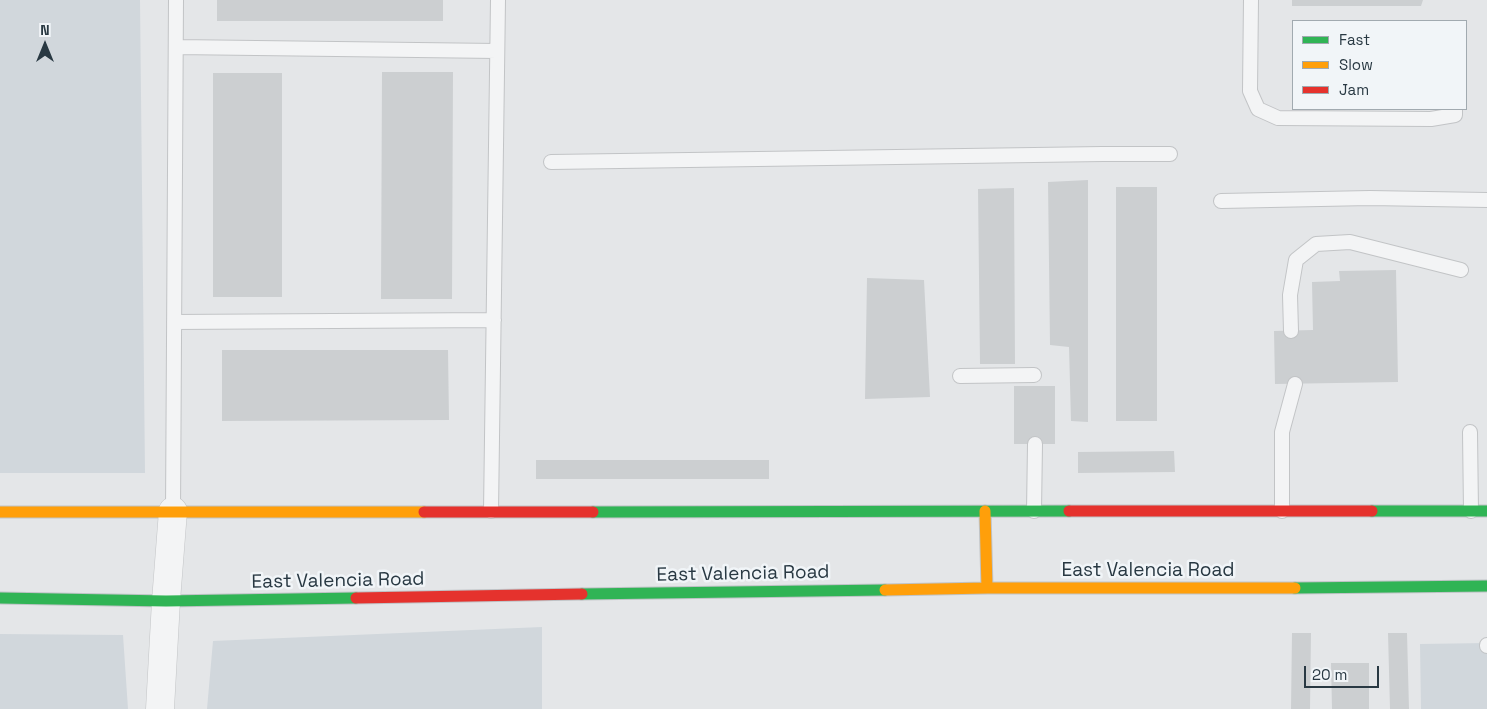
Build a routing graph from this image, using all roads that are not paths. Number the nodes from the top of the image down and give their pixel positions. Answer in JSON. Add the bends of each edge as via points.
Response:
{"nodes":[{"id":1,"x":176,"y":0,"type":"edge"},
{"id":2,"x":498,"y":0,"type":"edge"},
{"id":3,"x":1251,"y":0,"type":"edge"},
{"id":4,"x":176,"y":46,"type":"junction"},
{"id":5,"x":497,"y":51,"type":"junction"},
{"id":6,"x":1455,"y":110,"type":"edge"},
{"id":7,"x":1170,"y":154,"type":"dead end"},
{"id":8,"x":551,"y":162,"type":"dead end"},
{"id":9,"x":1487,"y":200,"type":"edge"},
{"id":10,"x":1221,"y":201,"type":"dead end"},
{"id":11,"x":1461,"y":270,"type":"dead end"},
{"id":12,"x":494,"y":320,"type":"junction"},
{"id":13,"x":174,"y":322,"type":"junction"},
{"id":14,"x":1292,"y":331,"type":"dead end"},
{"id":15,"x":1034,"y":375,"type":"dead end"},
{"id":16,"x":960,"y":376,"type":"dead end"},
{"id":17,"x":1295,"y":384,"type":"dead end"},
{"id":18,"x":1470,"y":432,"type":"dead end"},
{"id":19,"x":1035,"y":444,"type":"dead end"},
{"id":20,"x":173,"y":511,"type":"junction"},
{"id":21,"x":491,"y":511,"type":"junction"},
{"id":22,"x":985,"y":511,"type":"junction"},
{"id":23,"x":1034,"y":511,"type":"junction"},
{"id":24,"x":1282,"y":511,"type":"junction"},
{"id":25,"x":1471,"y":511,"type":"junction"},
{"id":26,"x":1487,"y":511,"type":"edge"},
{"id":27,"x":0,"y":512,"type":"edge"},
{"id":28,"x":1487,"y":586,"type":"edge"},
{"id":29,"x":987,"y":588,"type":"junction"},
{"id":30,"x":0,"y":598,"type":"edge"},
{"id":31,"x":166,"y":601,"type":"junction"},
{"id":32,"x":160,"y":709,"type":"edge"}],
"edges":[{"from":1,"to":4,"type":"lane"},
{"from":2,"to":5,"type":"lane"},
{"from":3,"to":6,"type":"lane","via":[[1250,91],[1258,110],[1278,118],[1431,119],[1455,115]]},
{"from":4,"to":5,"type":"lane"},
{"from":4,"to":13,"type":"lane"},
{"from":5,"to":12,"type":"lane"},
{"from":7,"to":8,"type":"lane"},
{"from":9,"to":10,"type":"lane"},
{"from":11,"to":14,"type":"lane","via":[[1350,242],[1316,244],[1296,260],[1290,294]]},
{"from":12,"to":13,"type":"lane"},
{"from":12,"to":21,"type":"lane"},
{"from":13,"to":20,"type":"lane"},
{"from":15,"to":16,"type":"lane"},
{"from":17,"to":24,"type":"lane","via":[[1282,432]]},
{"from":18,"to":25,"type":"lane"},
{"from":19,"to":23,"type":"lane"},
{"from":20,"to":21,"type":"main road"},
{"from":20,"to":27,"type":"main road"},
{"from":20,"to":31,"type":"street"},
{"from":21,"to":22,"type":"main road"},
{"from":22,"to":23,"type":"main road"},
{"from":22,"to":29,"type":"main road"},
{"from":23,"to":24,"type":"main road"},
{"from":24,"to":25,"type":"main road"},
{"from":25,"to":26,"type":"main road"},
{"from":28,"to":29,"type":"main road","name":"East Valencia Road"},
{"from":29,"to":31,"type":"main road","name":"East Valencia Road"},
{"from":30,"to":31,"type":"main road","name":"East Valencia Road"},
{"from":31,"to":32,"type":"street"}]}
